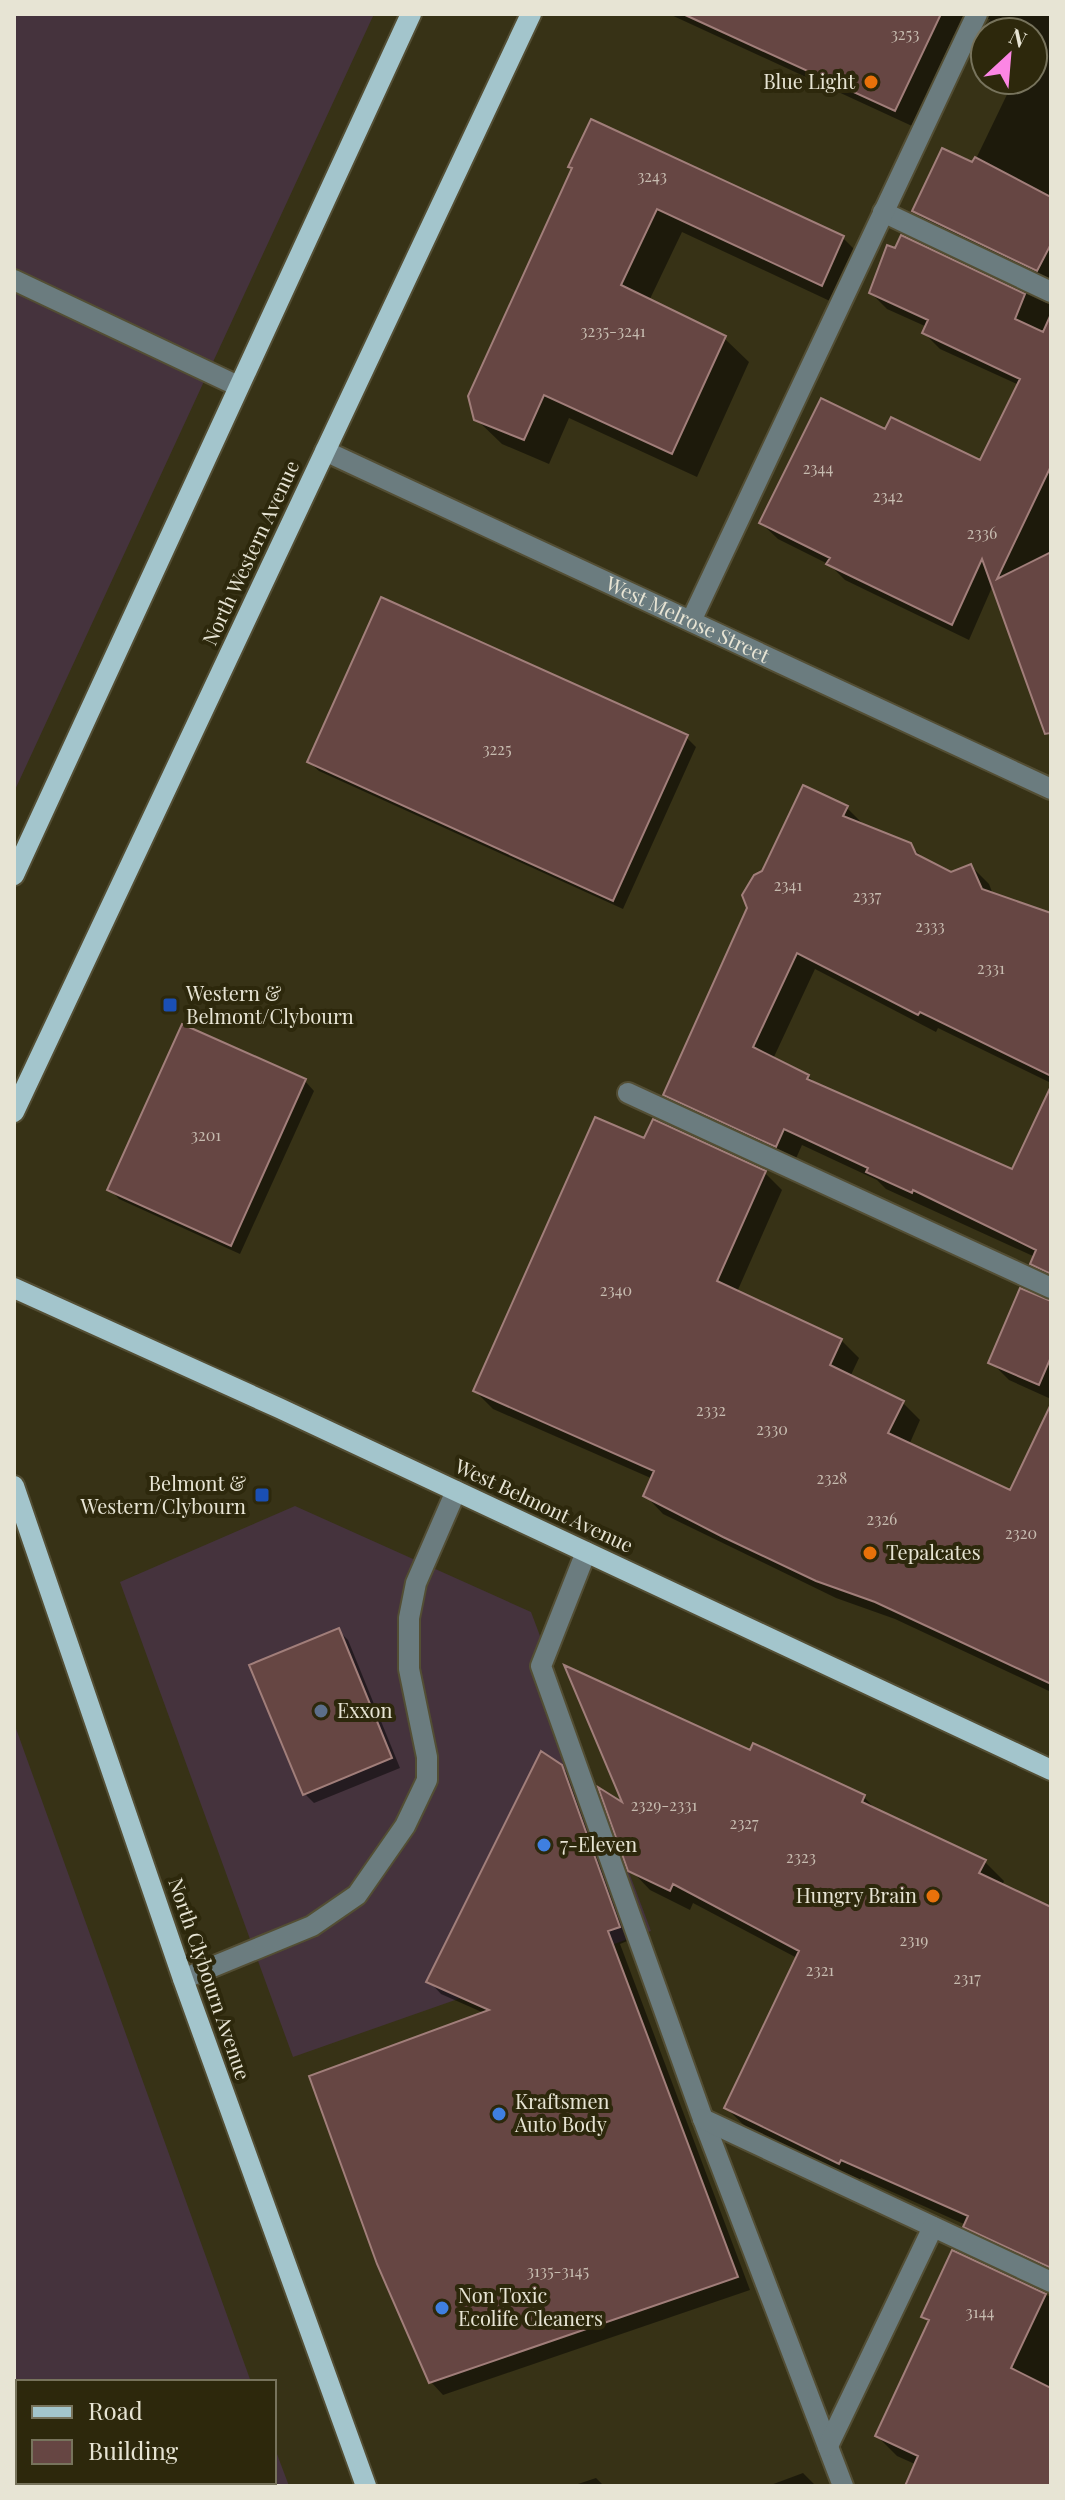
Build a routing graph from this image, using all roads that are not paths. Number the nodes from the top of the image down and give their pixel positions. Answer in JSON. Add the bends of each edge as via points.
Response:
{"nodes":[{"id":1,"x":411,"y":14,"type":"edge"},
{"id":2,"x":531,"y":14,"type":"edge"},
{"id":3,"x":977,"y":14,"type":"edge"},
{"id":4,"x":883,"y":212,"type":"junction"},
{"id":5,"x":14,"y":280,"type":"edge"},
{"id":6,"x":1051,"y":292,"type":"edge"},
{"id":7,"x":238,"y":386,"type":"junction"},
{"id":8,"x":325,"y":451,"type":"junction"},
{"id":9,"x":691,"y":621,"type":"junction"},
{"id":10,"x":1051,"y":789,"type":"edge"},
{"id":11,"x":14,"y":875,"type":"edge"},
{"id":12,"x":628,"y":1093,"type":"dead end"},
{"id":13,"x":14,"y":1112,"type":"edge"},
{"id":14,"x":14,"y":1288,"type":"edge"},
{"id":15,"x":1051,"y":1288,"type":"edge"},
{"id":16,"x":14,"y":1486,"type":"edge"},
{"id":17,"x":456,"y":1491,"type":"junction"},
{"id":18,"x":586,"y":1552,"type":"junction"},
{"id":19,"x":1051,"y":1770,"type":"edge"},
{"id":20,"x":183,"y":1979,"type":"junction"},
{"id":21,"x":703,"y":2119,"type":"junction"},
{"id":22,"x":933,"y":2227,"type":"junction"},
{"id":23,"x":1051,"y":2282,"type":"edge"},
{"id":24,"x":828,"y":2446,"type":"junction"},
{"id":25,"x":366,"y":2486,"type":"edge"},
{"id":26,"x":843,"y":2486,"type":"edge"}],
"edges":[{"from":1,"to":7,"type":"main road"},
{"from":2,"to":8,"type":"main road","name":"North Western Avenue"},
{"from":3,"to":4,"type":"street"},
{"from":4,"to":6,"type":"street"},
{"from":4,"to":9,"type":"street"},
{"from":5,"to":7,"type":"street"},
{"from":7,"to":11,"type":"main road"},
{"from":8,"to":9,"type":"street","name":"West Melrose Street"},
{"from":8,"to":13,"type":"main road","name":"North Western Avenue"},
{"from":9,"to":10,"type":"street","name":"West Melrose Street"},
{"from":12,"to":15,"type":"street"},
{"from":14,"to":17,"type":"main road","name":"West Belmont Avenue"},
{"from":16,"to":20,"type":"main road","name":"North Clybourn Avenue"},
{"from":17,"to":18,"type":"main road","name":"West Belmont Avenue"},
{"from":17,"to":20,"type":"street","via":[[416,1583],[409,1618],[409,1669],[427,1780],[405,1826],[357,1895],[312,1926]]},
{"from":18,"to":19,"type":"main road","name":"West Belmont Avenue"},
{"from":18,"to":21,"type":"street","via":[[541,1666]]},
{"from":20,"to":25,"type":"main road","name":"North Clybourn Avenue"},
{"from":21,"to":22,"type":"street"},
{"from":21,"to":24,"type":"street"},
{"from":22,"to":23,"type":"street"},
{"from":22,"to":24,"type":"street"},
{"from":24,"to":26,"type":"street"}]}
